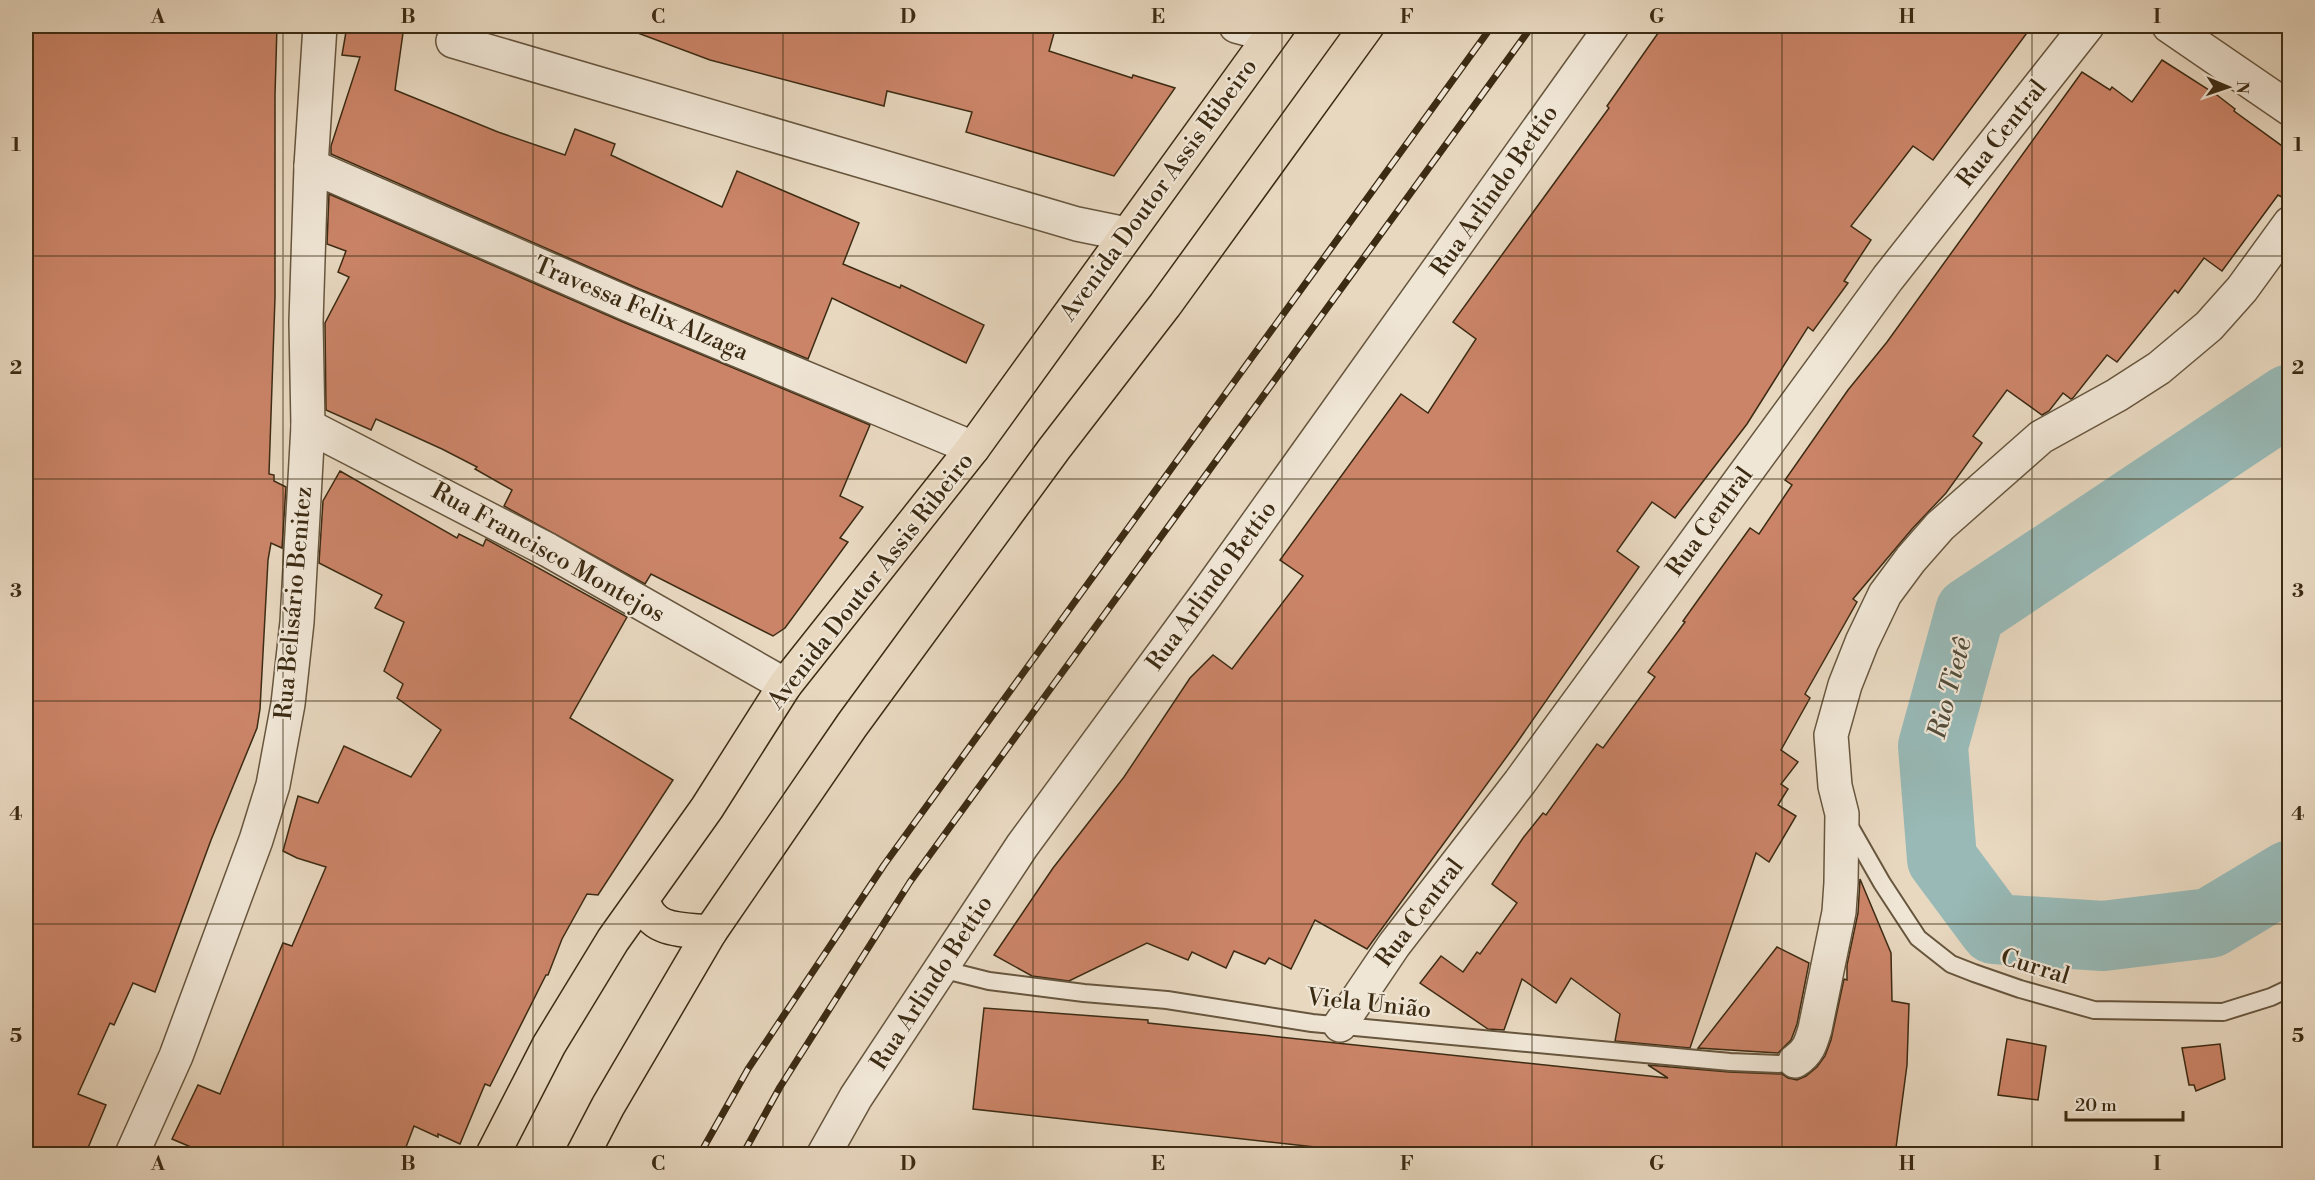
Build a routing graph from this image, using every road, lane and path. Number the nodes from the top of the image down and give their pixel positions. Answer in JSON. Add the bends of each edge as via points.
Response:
{"nodes":[{"id":1,"x":320,"y":26,"type":"edge"},
{"id":2,"x":1236,"y":26,"type":"edge"},
{"id":3,"x":1367,"y":26,"type":"edge"},
{"id":4,"x":1612,"y":26,"type":"edge"},
{"id":5,"x":2087,"y":26,"type":"edge"},
{"id":6,"x":2169,"y":26,"type":"edge"},
{"id":7,"x":1274,"y":31,"type":"edge"},
{"id":8,"x":453,"y":41,"type":"dead end"},
{"id":9,"x":2289,"y":109,"type":"edge"},
{"id":10,"x":311,"y":166,"type":"junction"},
{"id":11,"x":2289,"y":223,"type":"edge"},
{"id":12,"x":1126,"y":234,"type":"junction"},
{"id":13,"x":308,"y":426,"type":"junction"},
{"id":14,"x":974,"y":448,"type":"junction"},
{"id":15,"x":785,"y":685,"type":"junction"},
{"id":16,"x":1842,"y":814,"type":"junction"},
{"id":17,"x":643,"y":900,"type":"junction"},
{"id":18,"x":710,"y":932,"type":"junction"},
{"id":19,"x":941,"y":969,"type":"junction"},
{"id":20,"x":2289,"y":988,"type":"edge"},
{"id":21,"x":1340,"y":1025,"type":"junction"},
{"id":22,"x":1795,"y":1061,"type":"joint"},
{"id":23,"x":132,"y":1155,"type":"edge"},
{"id":24,"x":493,"y":1155,"type":"edge"},
{"id":25,"x":583,"y":1155,"type":"edge"},
{"id":26,"x":824,"y":1155,"type":"edge"}],
"edges":[{"from":1,"to":10,"type":"street","name":"Rua Belisário Benitez"},
{"from":2,"to":7,"type":"street"},
{"from":3,"to":18,"type":"main road","via":[[852,725]]},
{"from":4,"to":19,"type":"street","name":"Rua Arlindo Bettio","via":[[1022,846]]},
{"from":5,"to":21,"type":"street","name":"Rua Central","via":[[1888,278],[1520,782],[1394,945]]},
{"from":6,"to":9,"type":"street"},
{"from":7,"to":12,"type":"main road","name":"Avenida Doutor Assis Ribeiro"},
{"from":8,"to":12,"type":"street","via":[[1077,224]]},
{"from":10,"to":13,"type":"street","name":"Rua Belisário Benitez","via":[[306,322]]},
{"from":10,"to":14,"type":"street","name":"Travessa Felix Alzaga","via":[[630,305]]},
{"from":11,"to":16,"type":"street","via":[[2242,289],[2209,326],[2159,368],[2041,437],[1977,491],[1911,559],[1885,594],[1862,642],[1831,735],[1835,786]]},
{"from":12,"to":14,"type":"main road","name":"Avenida Doutor Assis Ribeiro"},
{"from":13,"to":15,"type":"street","name":"Rua Francisco Montejos","via":[[548,550]]},
{"from":13,"to":23,"type":"street","name":"Rua Belisário Benitez","via":[[297,622],[288,704],[273,785],[176,1056]]},
{"from":14,"to":15,"type":"main road","name":"Avenida Doutor Assis Ribeiro"},
{"from":15,"to":17,"type":"main road","name":"Avenida Doutor Assis Ribeiro"},
{"from":16,"to":20,"type":"lane","name":"Curral","via":[[1918,938],[1951,964],[1974,973],[2094,1010],[2223,1012]]},
{"from":16,"to":22,"type":"street","via":[[1839,912],[1812,1037],[1804,1055]]},
{"from":17,"to":18,"type":"main road","via":[[651,919],[658,923]]},
{"from":17,"to":24,"type":"main road","name":"Avenida Doutor Assis Ribeiro","via":[[549,1045]]},
{"from":18,"to":25,"type":"main road"},
{"from":19,"to":21,"type":"lane","name":"Viela União","via":[[989,981],[1167,1000]]},
{"from":19,"to":26,"type":"street","name":"Rua Arlindo Bettio","via":[[856,1097]]},
{"from":21,"to":22,"type":"lane","name":"Viela União","via":[[1730,1062]]}]}
